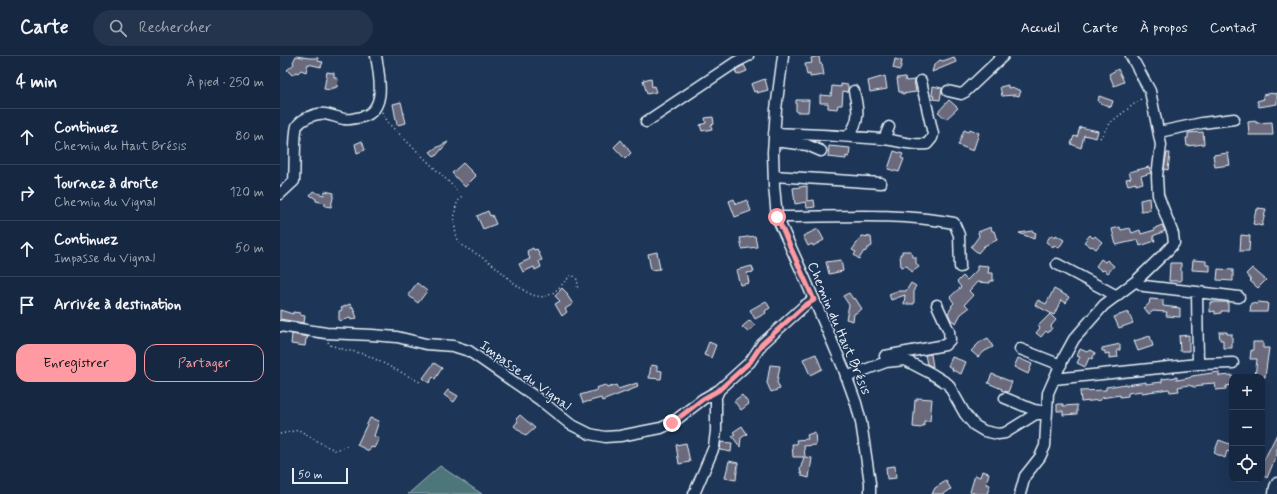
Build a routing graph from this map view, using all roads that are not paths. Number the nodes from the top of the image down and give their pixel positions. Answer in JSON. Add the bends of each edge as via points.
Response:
{"nodes":[{"id":1,"x":376,"y":56,"type":"edge"},
{"id":2,"x":748,"y":56,"type":"edge"},
{"id":3,"x":783,"y":56,"type":"edge"},
{"id":4,"x":1003,"y":56,"type":"edge"},
{"id":5,"x":1131,"y":56,"type":"edge"},
{"id":6,"x":921,"y":81,"type":"dead end"},
{"id":7,"x":854,"y":91,"type":"dead end"},
{"id":8,"x":948,"y":91,"type":"dead end"},
{"id":9,"x":1234,"y":119,"type":"dead end"},
{"id":10,"x":646,"y":122,"type":"dead end"},
{"id":11,"x":889,"y":127,"type":"dead end"},
{"id":12,"x":1159,"y":132,"type":"junction"},
{"id":13,"x":848,"y":136,"type":"junction"},
{"id":14,"x":774,"y":137,"type":"junction"},
{"id":15,"x":884,"y":139,"type":"junction"},
{"id":16,"x":821,"y":151,"type":"dead end"},
{"id":17,"x":774,"y":176,"type":"junction"},
{"id":18,"x":881,"y":182,"type":"dead end"},
{"id":19,"x":280,"y":194,"type":"edge"},
{"id":20,"x":777,"y":217,"type":"junction"},
{"id":21,"x":1057,"y":264,"type":"dead end"},
{"id":22,"x":960,"y":267,"type":"dead end"},
{"id":23,"x":1136,"y":281,"type":"junction"},
{"id":24,"x":1197,"y":292,"type":"junction"},
{"id":25,"x":1117,"y":296,"type":"junction"},
{"id":26,"x":1239,"y":297,"type":"dead end"},
{"id":27,"x":814,"y":300,"type":"junction"},
{"id":28,"x":937,"y":305,"type":"dead end"},
{"id":29,"x":280,"y":326,"type":"edge"},
{"id":30,"x":1020,"y":349,"type":"dead end"},
{"id":31,"x":1233,"y":363,"type":"dead end"},
{"id":32,"x":1198,"y":364,"type":"junction"},
{"id":33,"x":1060,"y":365,"type":"junction"},
{"id":34,"x":845,"y":373,"type":"junction"},
{"id":35,"x":1054,"y":379,"type":"junction"},
{"id":36,"x":719,"y":390,"type":"junction"},
{"id":37,"x":1005,"y":398,"type":"dead end"},
{"id":38,"x":1047,"y":412,"type":"junction"},
{"id":39,"x":1277,"y":483,"type":"edge"},
{"id":40,"x":694,"y":494,"type":"edge"},
{"id":41,"x":870,"y":494,"type":"edge"},
{"id":42,"x":1020,"y":494,"type":"edge"},
{"id":43,"x":1274,"y":494,"type":"edge"}],
"edges":[{"from":1,"to":19,"type":"street","via":[[380,80],[378,102],[372,113],[364,117],[346,119],[316,113],[304,119],[297,127],[294,181]]},
{"from":2,"to":10,"type":"street"},
{"from":3,"to":14,"type":"street","name":"Chemin du Haut Brésis"},
{"from":4,"to":8,"type":"street","via":[[965,92],[961,94]]},
{"from":5,"to":12,"type":"street","via":[[1150,91]]},
{"from":6,"to":15,"type":"street","via":[[932,127],[932,138],[927,144],[919,145]]},
{"from":7,"to":13,"type":"street","via":[[858,119],[855,129]]},
{"from":9,"to":12,"type":"street"},
{"from":11,"to":15,"type":"street"},
{"from":12,"to":23,"type":"street","via":[[1161,145],[1157,176],[1158,195],[1174,243]]},
{"from":13,"to":14,"type":"street"},
{"from":13,"to":15,"type":"street"},
{"from":14,"to":16,"type":"street"},
{"from":14,"to":17,"type":"street","name":"Chemin du Haut Brésis"},
{"from":17,"to":18,"type":"street"},
{"from":17,"to":20,"type":"street","name":"Chemin du Haut Brésis"},
{"from":20,"to":22,"type":"street","via":[[883,216],[927,218],[954,223],[959,236]]},
{"from":20,"to":27,"type":"street","name":"Chemin du Haut Brésis"},
{"from":21,"to":25,"type":"street"},
{"from":23,"to":24,"type":"street","via":[[1144,286]]},
{"from":23,"to":25,"type":"street"},
{"from":24,"to":26,"type":"street"},
{"from":24,"to":32,"type":"street"},
{"from":25,"to":33,"type":"street","via":[[1104,305],[1074,339]]},
{"from":27,"to":34,"type":"street","name":"Chemin du Haut Brésis"},
{"from":27,"to":36,"type":"street","name":"Impasse du Vignal","via":[[762,344],[750,362]]},
{"from":28,"to":34,"type":"street","via":[[949,331],[950,340],[945,345],[882,357]]},
{"from":29,"to":36,"type":"street","name":"Impasse du Vignal","via":[[326,333],[397,337],[469,351],[570,424],[605,438],[661,428]]},
{"from":30,"to":33,"type":"street"},
{"from":31,"to":32,"type":"street"},
{"from":32,"to":35,"type":"street"},
{"from":33,"to":35,"type":"street"},
{"from":34,"to":38,"type":"street","via":[[886,362],[905,360],[948,384],[974,425],[984,431],[998,434],[1034,415]]},
{"from":34,"to":41,"type":"street","name":"Chemin du Haut Brésis","via":[[861,422]]},
{"from":35,"to":38,"type":"street","via":[[1048,393]]},
{"from":36,"to":40,"type":"street","via":[[716,397],[714,447]]},
{"from":37,"to":38,"type":"street","via":[[1034,410]]},
{"from":38,"to":42,"type":"street","via":[[1045,446],[1025,476]]},
{"from":39,"to":43,"type":"street"}]}
